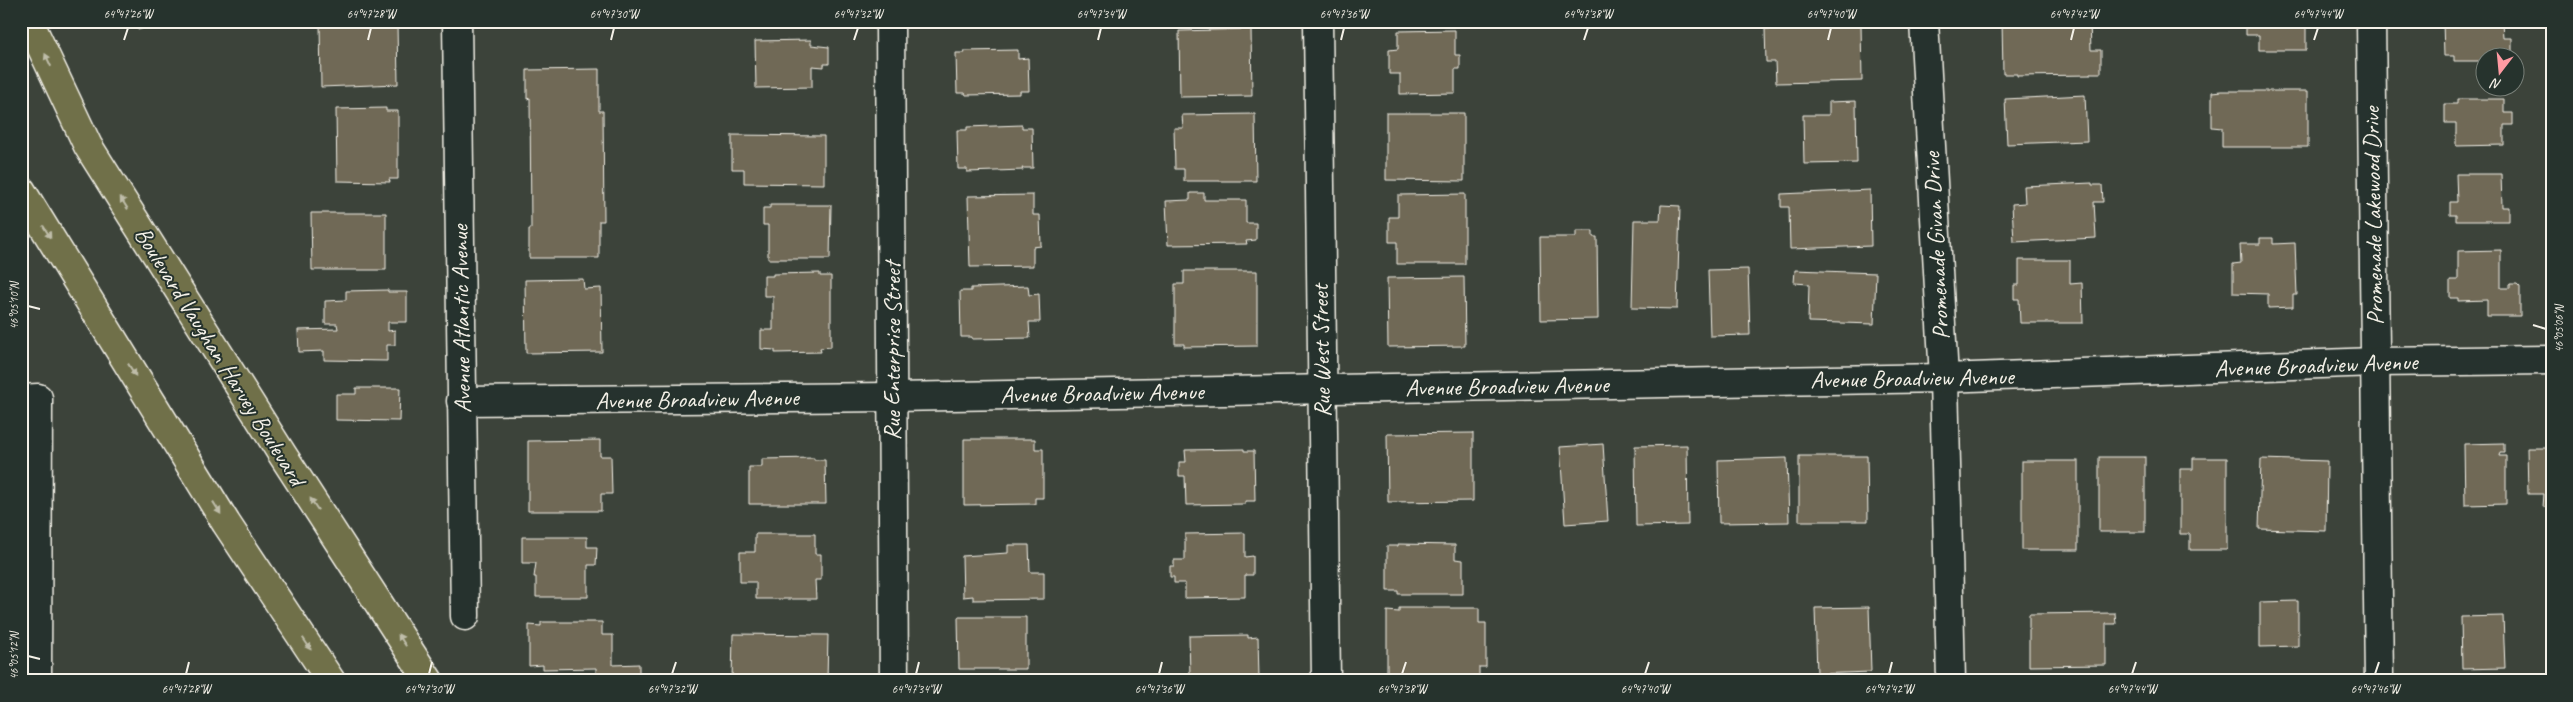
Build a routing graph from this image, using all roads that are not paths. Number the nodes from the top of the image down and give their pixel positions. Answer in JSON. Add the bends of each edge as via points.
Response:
{"nodes":[{"id":1,"x":29,"y":21,"type":"edge"},
{"id":2,"x":457,"y":21,"type":"edge"},
{"id":3,"x":890,"y":21,"type":"edge"},
{"id":4,"x":1318,"y":21,"type":"edge"},
{"id":5,"x":1924,"y":21,"type":"edge"},
{"id":6,"x":2371,"y":21,"type":"edge"},
{"id":7,"x":21,"y":190,"type":"edge"},
{"id":8,"x":2552,"y":360,"type":"edge"},
{"id":9,"x":2376,"y":362,"type":"junction"},
{"id":10,"x":1944,"y":378,"type":"junction"},
{"id":11,"x":1322,"y":389,"type":"junction"},
{"id":12,"x":893,"y":397,"type":"junction"},
{"id":13,"x":21,"y":399,"type":"edge"},
{"id":14,"x":462,"y":401,"type":"junction"},
{"id":15,"x":465,"y":616,"type":"dead end"},
{"id":16,"x":37,"y":681,"type":"edge"},
{"id":17,"x":331,"y":681,"type":"edge"},
{"id":18,"x":429,"y":681,"type":"edge"},
{"id":19,"x":894,"y":681,"type":"edge"},
{"id":20,"x":1326,"y":681,"type":"edge"},
{"id":21,"x":1951,"y":681,"type":"edge"},
{"id":22,"x":2379,"y":681,"type":"edge"}],
"edges":[{"from":18,"to":1,"type":"main road","name":"Boulevard Vaughan Harvey Boulevard","one_way":true,"via":[[88,146]]},
{"from":2,"to":14,"type":"street","name":"Avenue Atlantic Avenue"},
{"from":3,"to":12,"type":"street","name":"Rue Enterprise Street"},
{"from":4,"to":11,"type":"street","name":"Rue West Street"},
{"from":5,"to":10,"type":"street","name":"Promenade Givan Drive"},
{"from":6,"to":9,"type":"street","name":"Promenade Lakewood Drive"},
{"from":7,"to":17,"type":"main road","one_way":true,"via":[[226,523]]},
{"from":8,"to":9,"type":"street","name":"Avenue Broadview Avenue"},
{"from":9,"to":10,"type":"street","name":"Avenue Broadview Avenue"},
{"from":9,"to":22,"type":"street","name":"Promenade Lakewood Drive"},
{"from":10,"to":11,"type":"street","name":"Avenue Broadview Avenue"},
{"from":10,"to":21,"type":"street","name":"Promenade Givan Drive"},
{"from":11,"to":12,"type":"street","name":"Avenue Broadview Avenue"},
{"from":11,"to":20,"type":"street","name":"Rue West Street"},
{"from":12,"to":14,"type":"street","name":"Avenue Broadview Avenue"},
{"from":12,"to":19,"type":"street","name":"Rue Enterprise Street"},
{"from":13,"to":16,"type":"street","via":[[38,398]]},
{"from":14,"to":15,"type":"street","name":"Avenue Atlantic Avenue"}]}
